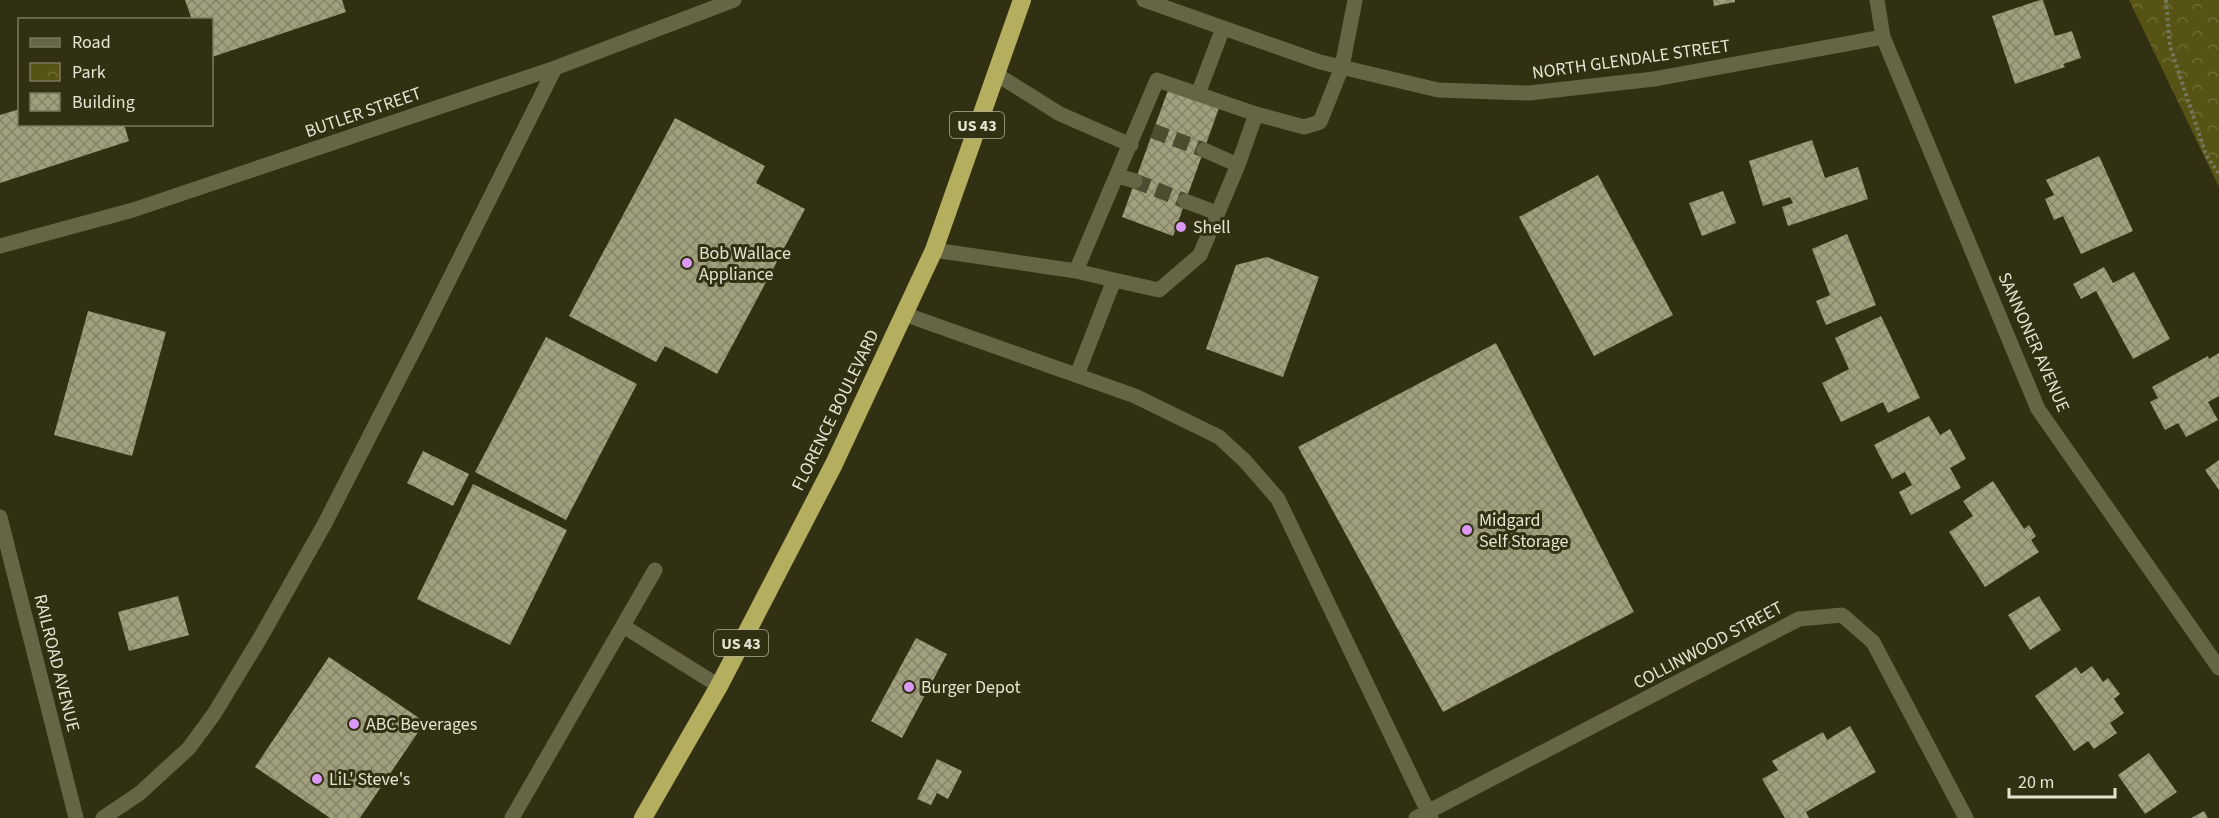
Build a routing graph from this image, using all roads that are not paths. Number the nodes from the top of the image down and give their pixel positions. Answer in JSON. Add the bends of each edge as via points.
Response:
{"nodes":[{"id":1,"x":734,"y":0,"type":"edge"},
{"id":2,"x":1022,"y":0,"type":"edge"},
{"id":3,"x":1144,"y":0,"type":"edge"},
{"id":4,"x":1355,"y":0,"type":"edge"},
{"id":5,"x":1877,"y":0,"type":"edge"},
{"id":6,"x":1223,"y":28,"type":"junction"},
{"id":7,"x":1882,"y":37,"type":"junction"},
{"id":8,"x":1342,"y":67,"type":"junction"},
{"id":9,"x":555,"y":68,"type":"junction"},
{"id":10,"x":996,"y":74,"type":"junction"},
{"id":11,"x":1198,"y":94,"type":"junction"},
{"id":12,"x":1256,"y":114,"type":"junction"},
{"id":13,"x":1131,"y":145,"type":"junction"},
{"id":14,"x":1204,"y":150,"type":"tunnel mouth"},
{"id":15,"x":1238,"y":165,"type":"junction"},
{"id":16,"x":1118,"y":176,"type":"junction"},
{"id":17,"x":1135,"y":181,"type":"tunnel mouth"},
{"id":18,"x":1185,"y":201,"type":"tunnel mouth"},
{"id":19,"x":1217,"y":213,"type":"junction"},
{"id":20,"x":0,"y":246,"type":"edge"},
{"id":21,"x":934,"y":250,"type":"junction"},
{"id":22,"x":1076,"y":271,"type":"junction"},
{"id":23,"x":1114,"y":280,"type":"junction"},
{"id":24,"x":904,"y":314,"type":"junction"},
{"id":25,"x":1077,"y":375,"type":"junction"},
{"id":26,"x":0,"y":517,"type":"edge"},
{"id":27,"x":655,"y":570,"type":"dead end"},
{"id":28,"x":623,"y":626,"type":"junction"},
{"id":29,"x":2219,"y":668,"type":"edge"},
{"id":30,"x":719,"y":686,"type":"junction"},
{"id":31,"x":1425,"y":816,"type":"edge"},
{"id":32,"x":76,"y":818,"type":"edge"},
{"id":33,"x":103,"y":818,"type":"edge"},
{"id":34,"x":512,"y":818,"type":"edge"},
{"id":35,"x":643,"y":818,"type":"edge"},
{"id":36,"x":1966,"y":818,"type":"edge"}],
"edges":[{"from":1,"to":9,"type":"street","name":"BUTLER STREET"},
{"from":2,"to":10,"type":"highway","name":"FLORENCE BOULEVARD","number":"US 43"},
{"from":3,"to":6,"type":"street","name":"NORTH GLENDALE STREET"},
{"from":4,"to":8,"type":"street"},
{"from":5,"to":7,"type":"street","name":"SANNONER AVENUE"},
{"from":6,"to":8,"type":"street","name":"NORTH GLENDALE STREET"},
{"from":6,"to":11,"type":"street"},
{"from":7,"to":8,"type":"street","name":"NORTH GLENDALE STREET","via":[[1654,79],[1529,93],[1438,90]]},
{"from":7,"to":29,"type":"street","name":"SANNONER AVENUE","via":[[2038,409]]},
{"from":8,"to":12,"type":"street","via":[[1320,122],[1304,127]]},
{"from":9,"to":20,"type":"street","name":"BUTLER STREET","via":[[133,210]]},
{"from":9,"to":33,"type":"street","via":[[324,525],[259,640],[189,748],[140,793]]},
{"from":10,"to":13,"type":"street","via":[[1060,114]]},
{"from":10,"to":21,"type":"highway","name":"FLORENCE BOULEVARD","number":"US 43"},
{"from":11,"to":12,"type":"street"},
{"from":11,"to":13,"type":"street","via":[[1157,80],[1146,128]]},
{"from":12,"to":15,"type":"street"},
{"from":13,"to":16,"type":"street"},
{"from":14,"to":15,"type":"street"},
{"from":15,"to":19,"type":"street"},
{"from":16,"to":17,"type":"street"},
{"from":16,"to":22,"type":"street"},
{"from":18,"to":19,"type":"street"},
{"from":19,"to":23,"type":"street","via":[[1200,255],[1159,290]]},
{"from":21,"to":22,"type":"street"},
{"from":21,"to":24,"type":"highway","name":"FLORENCE BOULEVARD","number":"US 43"},
{"from":22,"to":23,"type":"street"},
{"from":23,"to":25,"type":"street"},
{"from":24,"to":25,"type":"street"},
{"from":24,"to":30,"type":"highway","name":"FLORENCE BOULEVARD","number":"US 43","via":[[834,464]]},
{"from":25,"to":31,"type":"street","via":[[1135,396],[1219,437],[1278,499]]},
{"from":26,"to":32,"type":"street","name":"RAILROAD AVENUE"},
{"from":27,"to":28,"type":"street"},
{"from":28,"to":30,"type":"street"},
{"from":28,"to":34,"type":"street"},
{"from":30,"to":35,"type":"highway","name":"FLORENCE BOULEVARD","number":"US 43"},
{"from":31,"to":36,"type":"street","name":"COLLINWOOD STREET","via":[[1799,620],[1842,615],[1873,642]]}]}
